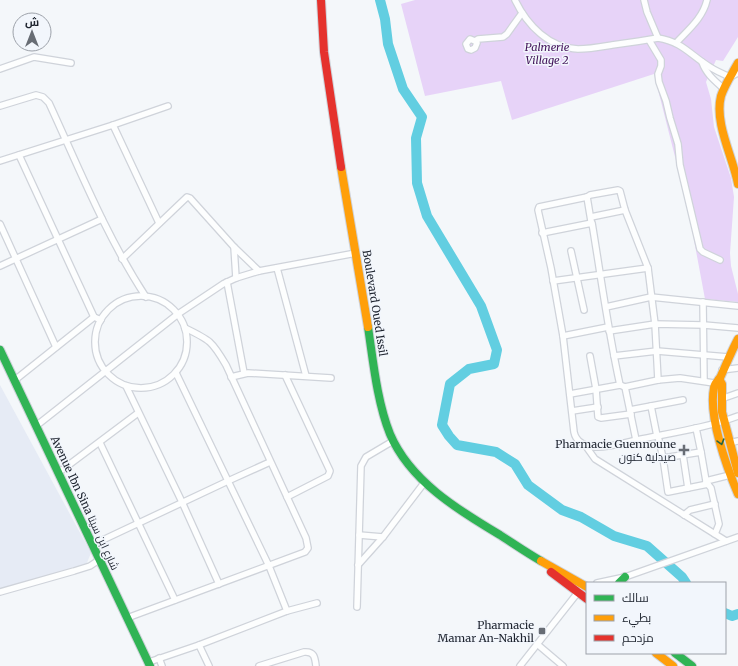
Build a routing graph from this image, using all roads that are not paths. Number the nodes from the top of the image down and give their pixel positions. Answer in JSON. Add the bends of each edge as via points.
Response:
{"nodes":[{"id":1,"x":321,"y":0,"type":"edge"},
{"id":2,"x":515,"y":0,"type":"edge"},
{"id":3,"x":644,"y":0,"type":"edge"},
{"id":4,"x":708,"y":0,"type":"edge"},
{"id":5,"x":522,"y":13,"type":"junction"},
{"id":6,"x":658,"y":38,"type":"junction"},
{"id":7,"x":649,"y":40,"type":"junction"},
{"id":8,"x":475,"y":41,"type":"dead end"},
{"id":9,"x":676,"y":43,"type":"junction"},
{"id":10,"x":702,"y":62,"type":"junction"},
{"id":11,"x":71,"y":63,"type":"dead end"},
{"id":12,"x":738,"y":63,"type":"edge"},
{"id":13,"x":0,"y":69,"type":"edge"},
{"id":14,"x":738,"y":74,"type":"edge"},
{"id":15,"x":730,"y":77,"type":"junction"},
{"id":16,"x":724,"y":89,"type":"junction"},
{"id":17,"x":0,"y":106,"type":"edge"},
{"id":18,"x":168,"y":106,"type":"dead end"},
{"id":19,"x":113,"y":124,"type":"junction"},
{"id":20,"x":66,"y":140,"type":"junction"},
{"id":21,"x":20,"y":155,"type":"junction"},
{"id":22,"x":0,"y":161,"type":"edge"},
{"id":23,"x":738,"y":184,"type":"edge"},
{"id":24,"x":587,"y":197,"type":"junction"},
{"id":25,"x":625,"y":210,"type":"junction"},
{"id":26,"x":102,"y":219,"type":"junction"},
{"id":27,"x":591,"y":220,"type":"junction"},
{"id":28,"x":159,"y":223,"type":"junction"},
{"id":29,"x":0,"y":224,"type":"edge"},
{"id":30,"x":542,"y":233,"type":"junction"},
{"id":31,"x":57,"y":239,"type":"junction"},
{"id":32,"x":234,"y":247,"type":"junction"},
{"id":33,"x":571,"y":251,"type":"dead end"},
{"id":34,"x":356,"y":253,"type":"junction"},
{"id":35,"x":16,"y":258,"type":"junction"},
{"id":36,"x":122,"y":258,"type":"junction"},
{"id":37,"x":720,"y":260,"type":"dead end"},
{"id":38,"x":0,"y":266,"type":"edge"},
{"id":39,"x":277,"y":268,"type":"junction"},
{"id":40,"x":648,"y":268,"type":"junction"},
{"id":41,"x":259,"y":271,"type":"junction"},
{"id":42,"x":601,"y":274,"type":"junction"},
{"id":43,"x":236,"y":278,"type":"junction"},
{"id":44,"x":578,"y":278,"type":"junction"},
{"id":45,"x":553,"y":281,"type":"junction"},
{"id":46,"x":227,"y":282,"type":"junction"},
{"id":47,"x":651,"y":296,"type":"junction"},
{"id":48,"x":146,"y":297,"type":"junction"},
{"id":49,"x":703,"y":302,"type":"junction"},
{"id":50,"x":738,"y":306,"type":"edge"},
{"id":51,"x":606,"y":307,"type":"junction"},
{"id":52,"x":584,"y":310,"type":"dead end"},
{"id":53,"x":178,"y":314,"type":"junction"},
{"id":54,"x":94,"y":317,"type":"junction"},
{"id":55,"x":101,"y":320,"type":"junction"},
{"id":56,"x":655,"y":324,"type":"junction"},
{"id":57,"x":704,"y":325,"type":"junction"},
{"id":58,"x":185,"y":328,"type":"junction"},
{"id":59,"x":738,"y":328,"type":"edge"},
{"id":60,"x":608,"y":329,"type":"junction"},
{"id":61,"x":563,"y":336,"type":"junction"},
{"id":62,"x":738,"y":339,"type":"edge"},
{"id":63,"x":56,"y":347,"type":"junction"},
{"id":64,"x":0,"y":350,"type":"edge"},
{"id":65,"x":657,"y":351,"type":"junction"},
{"id":66,"x":704,"y":355,"type":"junction"},
{"id":67,"x":590,"y":356,"type":"dead end"},
{"id":68,"x":614,"y":356,"type":"junction"},
{"id":69,"x":728,"y":357,"type":"junction"},
{"id":70,"x":738,"y":368,"type":"edge"},
{"id":71,"x":722,"y":370,"type":"junction"},
{"id":72,"x":105,"y":372,"type":"junction"},
{"id":73,"x":176,"y":373,"type":"junction"},
{"id":74,"x":244,"y":373,"type":"junction"},
{"id":75,"x":285,"y":375,"type":"junction"},
{"id":76,"x":306,"y":376,"type":"junction"},
{"id":77,"x":231,"y":377,"type":"junction"},
{"id":78,"x":331,"y":378,"type":"dead end"},
{"id":79,"x":15,"y":380,"type":"junction"},
{"id":80,"x":658,"y":380,"type":"junction"},
{"id":81,"x":704,"y":381,"type":"junction"},
{"id":82,"x":717,"y":381,"type":"junction"},
{"id":83,"x":126,"y":386,"type":"junction"},
{"id":84,"x":623,"y":386,"type":"junction"},
{"id":85,"x":596,"y":389,"type":"junction"},
{"id":86,"x":738,"y":393,"type":"edge"},
{"id":87,"x":570,"y":394,"type":"junction"},
{"id":88,"x":721,"y":399,"type":"junction"},
{"id":89,"x":683,"y":400,"type":"dead end"},
{"id":90,"x":651,"y":406,"type":"junction"},
{"id":91,"x":598,"y":407,"type":"junction"},
{"id":92,"x":572,"y":411,"type":"junction"},
{"id":93,"x":630,"y":412,"type":"junction"},
{"id":94,"x":138,"y":413,"type":"junction"},
{"id":95,"x":738,"y":416,"type":"edge"},
{"id":96,"x":720,"y":422,"type":"junction"},
{"id":97,"x":36,"y":426,"type":"junction"},
{"id":98,"x":696,"y":428,"type":"junction"},
{"id":99,"x":658,"y":436,"type":"junction"},
{"id":100,"x":636,"y":440,"type":"junction"},
{"id":101,"x":394,"y":441,"type":"junction"},
{"id":102,"x":738,"y":441,"type":"edge"},
{"id":103,"x":100,"y":443,"type":"junction"},
{"id":104,"x":729,"y":443,"type":"junction"},
{"id":105,"x":585,"y":445,"type":"junction"},
{"id":106,"x":701,"y":452,"type":"junction"},
{"id":107,"x":683,"y":455,"type":"junction"},
{"id":108,"x":663,"y":458,"type":"junction"},
{"id":109,"x":270,"y":462,"type":"junction"},
{"id":110,"x":58,"y":474,"type":"junction"},
{"id":111,"x":736,"y":474,"type":"edge"},
{"id":112,"x":228,"y":481,"type":"junction"},
{"id":113,"x":707,"y":482,"type":"junction"},
{"id":114,"x":424,"y":483,"type":"junction"},
{"id":115,"x":688,"y":488,"type":"junction"},
{"id":116,"x":669,"y":492,"type":"junction"},
{"id":117,"x":738,"y":494,"type":"edge"},
{"id":118,"x":287,"y":498,"type":"junction"},
{"id":119,"x":182,"y":502,"type":"junction"},
{"id":120,"x":664,"y":503,"type":"junction"},
{"id":121,"x":715,"y":504,"type":"junction"},
{"id":122,"x":684,"y":515,"type":"junction"},
{"id":123,"x":139,"y":523,"type":"junction"},
{"id":124,"x":715,"y":534,"type":"junction"},
{"id":125,"x":359,"y":535,"type":"junction"},
{"id":126,"x":383,"y":537,"type":"junction"},
{"id":127,"x":738,"y":537,"type":"edge"},
{"id":128,"x":726,"y":541,"type":"junction"},
{"id":129,"x":92,"y":545,"type":"junction"},
{"id":130,"x":520,"y":548,"type":"junction"},
{"id":131,"x":98,"y":560,"type":"junction"},
{"id":132,"x":269,"y":566,"type":"junction"},
{"id":133,"x":358,"y":566,"type":"junction"},
{"id":134,"x":622,"y":580,"type":"edge"},
{"id":135,"x":605,"y":582,"type":"edge"},
{"id":136,"x":219,"y":584,"type":"junction"},
{"id":137,"x":586,"y":586,"type":"edge"},
{"id":138,"x":0,"y":592,"type":"edge"},
{"id":139,"x":578,"y":592,"type":"junction"},
{"id":140,"x":586,"y":598,"type":"edge"},
{"id":141,"x":175,"y":600,"type":"junction"},
{"id":142,"x":317,"y":603,"type":"dead end"},
{"id":143,"x":357,"y":607,"type":"dead end"},
{"id":144,"x":287,"y":611,"type":"junction"},
{"id":145,"x":127,"y":618,"type":"junction"},
{"id":146,"x":537,"y":644,"type":"junction"},
{"id":147,"x":199,"y":645,"type":"junction"},
{"id":148,"x":657,"y":654,"type":"edge"},
{"id":149,"x":676,"y":654,"type":"edge"},
{"id":150,"x":159,"y":658,"type":"junction"},
{"id":151,"x":273,"y":663,"type":"edge"},
{"id":152,"x":150,"y":664,"type":"edge"},
{"id":153,"x":162,"y":666,"type":"edge"},
{"id":154,"x":209,"y":666,"type":"edge"},
{"id":155,"x":259,"y":666,"type":"edge"},
{"id":156,"x":316,"y":666,"type":"edge"},
{"id":157,"x":521,"y":666,"type":"edge"},
{"id":158,"x":564,"y":666,"type":"edge"},
{"id":159,"x":673,"y":666,"type":"edge"},
{"id":160,"x":692,"y":666,"type":"edge"}],
"edges":[{"from":1,"to":34,"type":"main road","name":"Boulevard Oued Issil","via":[[325,60],[336,140]]},
{"from":2,"to":5,"type":"street"},
{"from":3,"to":6,"type":"street"},
{"from":4,"to":9,"type":"street","via":[[700,16]]},
{"from":5,"to":7,"type":"street","via":[[536,31],[568,48],[594,48]]},
{"from":5,"to":8,"type":"street","via":[[503,37],[486,37]]},
{"from":6,"to":7,"type":"street"},
{"from":6,"to":9,"type":"street"},
{"from":7,"to":37,"type":"street","via":[[661,60],[659,82],[678,144],[680,165],[700,249]]},
{"from":9,"to":10,"type":"street"},
{"from":10,"to":15,"type":"street"},
{"from":10,"to":16,"type":"street","via":[[709,75]]},
{"from":11,"to":13,"type":"street","via":[[34,57]]},
{"from":12,"to":15,"type":"main road"},
{"from":14,"to":15,"type":"street"},
{"from":15,"to":16,"type":"main road"},
{"from":16,"to":23,"type":"main road","via":[[719,113]]},
{"from":17,"to":20,"type":"street","via":[[33,96],[43,97],[49,103]]},
{"from":18,"to":19,"type":"street"},
{"from":19,"to":20,"type":"street"},
{"from":19,"to":28,"type":"street"},
{"from":20,"to":21,"type":"street"},
{"from":20,"to":26,"type":"street"},
{"from":21,"to":22,"type":"street"},
{"from":21,"to":31,"type":"street"},
{"from":24,"to":25,"type":"street","via":[[618,190]]},
{"from":24,"to":27,"type":"street"},
{"from":24,"to":30,"type":"street","via":[[539,207]]},
{"from":25,"to":27,"type":"street"},
{"from":25,"to":40,"type":"street"},
{"from":26,"to":31,"type":"street"},
{"from":26,"to":36,"type":"street"},
{"from":27,"to":30,"type":"street"},
{"from":27,"to":42,"type":"street"},
{"from":28,"to":32,"type":"street","via":[[189,197]]},
{"from":28,"to":36,"type":"street"},
{"from":29,"to":35,"type":"street"},
{"from":30,"to":45,"type":"street"},
{"from":31,"to":35,"type":"street"},
{"from":31,"to":54,"type":"street"},
{"from":32,"to":41,"type":"street"},
{"from":32,"to":43,"type":"street"},
{"from":33,"to":44,"type":"street"},
{"from":34,"to":39,"type":"street"},
{"from":34,"to":101,"type":"main road","name":"Boulevard Oued Issil","via":[[377,381]]},
{"from":35,"to":38,"type":"street"},
{"from":35,"to":63,"type":"street"},
{"from":36,"to":48,"type":"street"},
{"from":39,"to":41,"type":"street"},
{"from":39,"to":76,"type":"street"},
{"from":40,"to":42,"type":"street"},
{"from":40,"to":47,"type":"street"},
{"from":41,"to":43,"type":"street"},
{"from":42,"to":44,"type":"street"},
{"from":42,"to":51,"type":"street"},
{"from":43,"to":46,"type":"street"},
{"from":44,"to":45,"type":"street"},
{"from":44,"to":52,"type":"street"},
{"from":45,"to":61,"type":"street"},
{"from":46,"to":53,"type":"street"},
{"from":46,"to":74,"type":"street"},
{"from":47,"to":49,"type":"street"},
{"from":47,"to":51,"type":"street"},
{"from":47,"to":56,"type":"street"},
{"from":48,"to":53,"type":"street","via":[[163,302]]},
{"from":48,"to":55,"type":"street","via":[[132,297],[120,301],[109,309]]},
{"from":49,"to":50,"type":"street"},
{"from":49,"to":57,"type":"street"},
{"from":51,"to":60,"type":"street"},
{"from":53,"to":58,"type":"street"},
{"from":53,"to":72,"type":"street"},
{"from":54,"to":55,"type":"street"},
{"from":54,"to":63,"type":"street"},
{"from":55,"to":72,"type":"street","via":[[95,346],[98,360]]},
{"from":56,"to":57,"type":"street"},
{"from":56,"to":60,"type":"street"},
{"from":56,"to":65,"type":"street"},
{"from":57,"to":59,"type":"street"},
{"from":57,"to":66,"type":"street"},
{"from":58,"to":73,"type":"street","via":[[186,352]]},
{"from":58,"to":77,"type":"street","via":[[209,340],[215,346]]},
{"from":60,"to":61,"type":"street"},
{"from":60,"to":68,"type":"street"},
{"from":61,"to":87,"type":"street"},
{"from":62,"to":69,"type":"main road"},
{"from":63,"to":79,"type":"street"},
{"from":64,"to":79,"type":"main road","name":"Avenue Ibn Sina شارع ابن سينا"},
{"from":65,"to":66,"type":"street"},
{"from":65,"to":68,"type":"street"},
{"from":65,"to":80,"type":"street"},
{"from":66,"to":69,"type":"street"},
{"from":66,"to":81,"type":"street"},
{"from":67,"to":85,"type":"street"},
{"from":68,"to":84,"type":"street"},
{"from":69,"to":71,"type":"main road"},
{"from":70,"to":71,"type":"street"},
{"from":71,"to":82,"type":"main road"},
{"from":72,"to":83,"type":"street"},
{"from":72,"to":97,"type":"street"},
{"from":73,"to":83,"type":"street","via":[[165,382],[152,387],[139,389]]},
{"from":73,"to":112,"type":"street"},
{"from":74,"to":75,"type":"street"},
{"from":74,"to":77,"type":"street"},
{"from":75,"to":76,"type":"street"},
{"from":75,"to":118,"type":"street","via":[[330,471],[328,476]]},
{"from":76,"to":78,"type":"street"},
{"from":77,"to":109,"type":"street"},
{"from":79,"to":97,"type":"main road","name":"Avenue Ibn Sina شارع ابن سينا"},
{"from":80,"to":81,"type":"street","via":[[685,378]]},
{"from":80,"to":84,"type":"street"},
{"from":81,"to":82,"type":"street"},
{"from":82,"to":88,"type":"main road","via":[[722,384]]},
{"from":82,"to":96,"type":"main road","via":[[714,414]]},
{"from":83,"to":94,"type":"street"},
{"from":84,"to":85,"type":"street"},
{"from":84,"to":93,"type":"street"},
{"from":85,"to":87,"type":"street"},
{"from":85,"to":91,"type":"street"},
{"from":86,"to":88,"type":"street"},
{"from":87,"to":92,"type":"street"},
{"from":88,"to":96,"type":"main road"},
{"from":89,"to":90,"type":"street"},
{"from":90,"to":93,"type":"street"},
{"from":90,"to":99,"type":"street"},
{"from":91,"to":92,"type":"street"},
{"from":91,"to":93,"type":"street","via":[[600,418]]},
{"from":92,"to":105,"type":"street","via":[[575,437]]},
{"from":93,"to":100,"type":"street"},
{"from":94,"to":103,"type":"street"},
{"from":94,"to":119,"type":"street"},
{"from":95,"to":96,"type":"street"},
{"from":96,"to":98,"type":"street"},
{"from":96,"to":104,"type":"main road"},
{"from":96,"to":111,"type":"main road","one_way":true},
{"from":97,"to":110,"type":"main road","name":"Avenue Ibn Sina شارع ابن سينا"},
{"from":98,"to":99,"type":"street"},
{"from":98,"to":106,"type":"street"},
{"from":99,"to":100,"type":"street"},
{"from":99,"to":108,"type":"street"},
{"from":100,"to":105,"type":"street","via":[[599,447]]},
{"from":101,"to":114,"type":"main road","name":"Boulevard Oued Issil","via":[[404,459]]},
{"from":101,"to":125,"type":"street","via":[[366,457],[362,463]]},
{"from":102,"to":104,"type":"street"},
{"from":103,"to":110,"type":"street"},
{"from":103,"to":123,"type":"street"},
{"from":104,"to":111,"type":"main road"},
{"from":105,"to":120,"type":"street","via":[[595,459]]},
{"from":106,"to":107,"type":"street"},
{"from":106,"to":113,"type":"street"},
{"from":107,"to":108,"type":"street"},
{"from":107,"to":115,"type":"street"},
{"from":108,"to":116,"type":"street"},
{"from":109,"to":112,"type":"street"},
{"from":109,"to":118,"type":"street"},
{"from":110,"to":129,"type":"main road","name":"Avenue Ibn Sina شارع ابن سينا"},
{"from":111,"to":113,"type":"street"},
{"from":111,"to":117,"type":"main road"},
{"from":112,"to":119,"type":"street"},
{"from":112,"to":132,"type":"street"},
{"from":113,"to":115,"type":"street"},
{"from":113,"to":121,"type":"street"},
{"from":114,"to":126,"type":"street"},
{"from":114,"to":130,"type":"main road","name":"Boulevard Oued Issil","via":[[469,517]]},
{"from":115,"to":116,"type":"street"},
{"from":116,"to":120,"type":"street"},
{"from":118,"to":132,"type":"street","via":[[306,538],[308,548],[305,552]]},
{"from":119,"to":123,"type":"street"},
{"from":119,"to":136,"type":"street"},
{"from":120,"to":122,"type":"street"},
{"from":121,"to":122,"type":"street","via":[[690,510]]},
{"from":121,"to":124,"type":"street","via":[[719,524]]},
{"from":122,"to":124,"type":"street"},
{"from":123,"to":129,"type":"street"},
{"from":123,"to":141,"type":"street"},
{"from":124,"to":128,"type":"street"},
{"from":125,"to":126,"type":"street"},
{"from":125,"to":133,"type":"street"},
{"from":126,"to":133,"type":"street"},
{"from":127,"to":128,"type":"street"},
{"from":128,"to":134,"type":"street"},
{"from":129,"to":131,"type":"main road","name":"Avenue Ibn Sina شارع ابن سينا"},
{"from":130,"to":137,"type":"main road","name":"Boulevard Oued Issil"},
{"from":130,"to":139,"type":"main road","name":"Boulevard Oued Issil"},
{"from":131,"to":138,"type":"street","via":[[74,572]]},
{"from":131,"to":145,"type":"main road","name":"Avenue Ibn Sina شارع ابن سينا"},
{"from":132,"to":136,"type":"street"},
{"from":132,"to":144,"type":"street"},
{"from":133,"to":143,"type":"street"},
{"from":134,"to":135,"type":"street"},
{"from":136,"to":141,"type":"street"},
{"from":137,"to":139,"type":"street"},
{"from":139,"to":140,"type":"main road","name":"Boulevard Oued Issil"},
{"from":139,"to":146,"type":"street"},
{"from":141,"to":145,"type":"street"},
{"from":142,"to":144,"type":"street"},
{"from":144,"to":147,"type":"street"},
{"from":145,"to":152,"type":"main road","name":"Avenue Ibn Sina شارع ابن سينا"},
{"from":146,"to":157,"type":"street"},
{"from":146,"to":158,"type":"street"},
{"from":147,"to":150,"type":"street"},
{"from":147,"to":154,"type":"street"},
{"from":148,"to":159,"type":"main road"},
{"from":149,"to":160,"type":"main road"},
{"from":150,"to":152,"type":"street"},
{"from":150,"to":153,"type":"street"},
{"from":151,"to":155,"type":"street"},
{"from":151,"to":156,"type":"street","via":[[309,651],[315,656]]}]}
